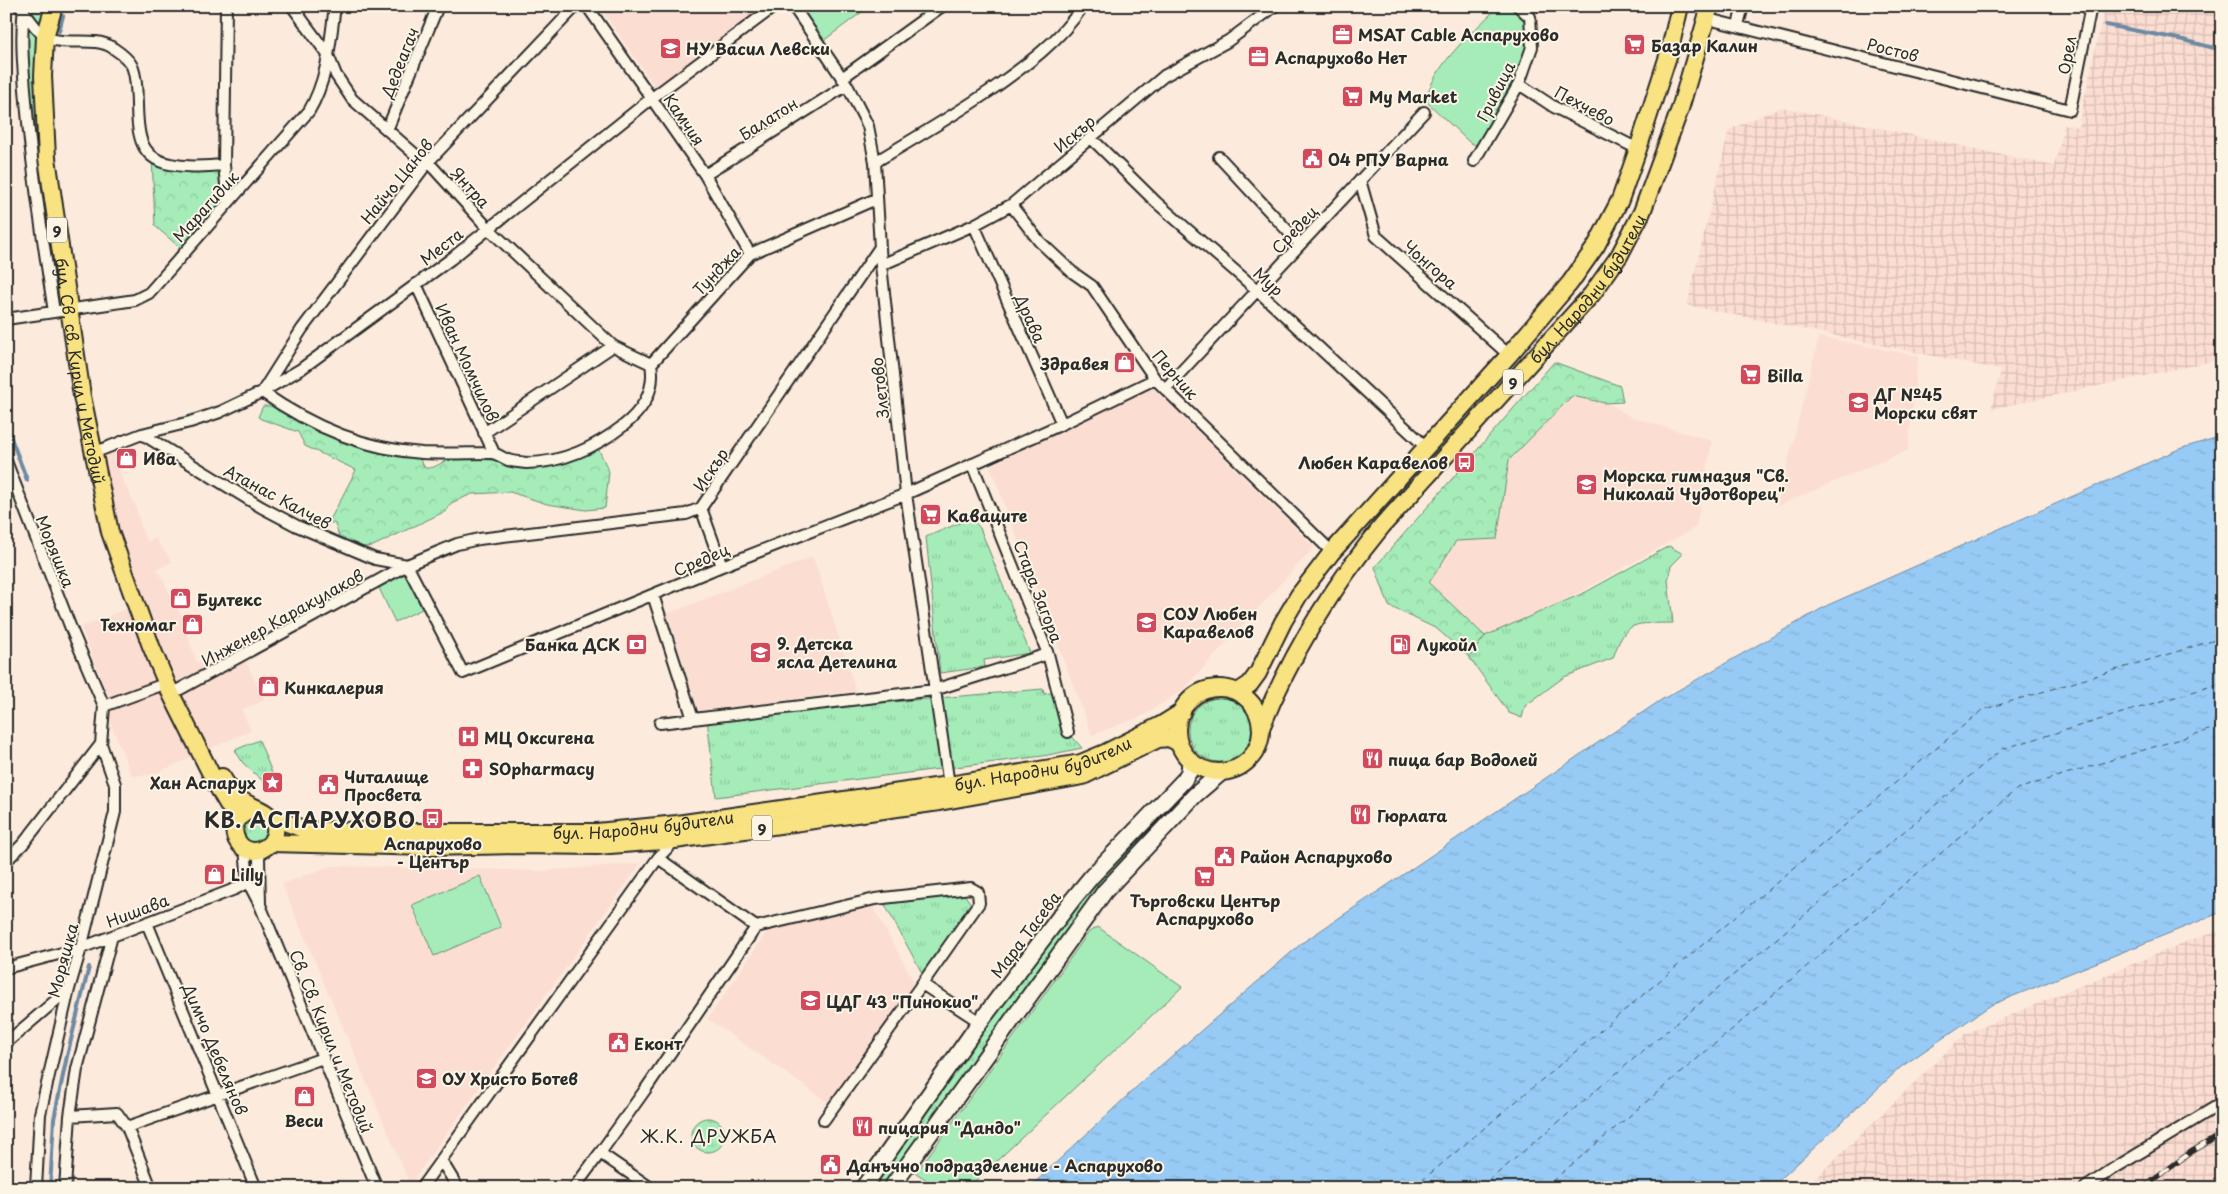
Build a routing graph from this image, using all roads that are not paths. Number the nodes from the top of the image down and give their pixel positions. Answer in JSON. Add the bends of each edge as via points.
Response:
{"nodes":[{"id":1,"x":54,"y":6,"type":"edge"},
{"id":2,"x":226,"y":6,"type":"edge"},
{"id":3,"x":292,"y":6,"type":"edge"},
{"id":4,"x":335,"y":6,"type":"edge"},
{"id":5,"x":438,"y":6,"type":"edge"},
{"id":6,"x":576,"y":6,"type":"edge"},
{"id":7,"x":587,"y":6,"type":"edge"},
{"id":8,"x":775,"y":6,"type":"edge"},
{"id":9,"x":793,"y":6,"type":"edge"},
{"id":10,"x":942,"y":6,"type":"edge"},
{"id":11,"x":1083,"y":6,"type":"edge"},
{"id":12,"x":1275,"y":6,"type":"edge"},
{"id":13,"x":1518,"y":6,"type":"edge"},
{"id":14,"x":1680,"y":6,"type":"edge"},
{"id":15,"x":1743,"y":6,"type":"edge"},
{"id":16,"x":2091,"y":6,"type":"edge"},
{"id":17,"x":22,"y":8,"type":"edge"},
{"id":18,"x":1709,"y":13,"type":"edge"},
{"id":19,"x":1738,"y":25,"type":"junction"},
{"id":20,"x":45,"y":36,"type":"junction"},
{"id":21,"x":328,"y":55,"type":"junction"},
{"id":22,"x":845,"y":82,"type":"junction"},
{"id":23,"x":1519,"y":84,"type":"junction"},
{"id":24,"x":652,"y":98,"type":"junction"},
{"id":25,"x":2070,"y":110,"type":"joint"},
{"id":26,"x":1424,"y":112,"type":"dead end"},
{"id":27,"x":387,"y":130,"type":"junction"},
{"id":28,"x":1092,"y":138,"type":"junction"},
{"id":29,"x":1638,"y":149,"type":"junction"},
{"id":30,"x":1219,"y":157,"type":"dead end"},
{"id":31,"x":1474,"y":160,"type":"dead end"},
{"id":32,"x":428,"y":162,"type":"junction"},
{"id":33,"x":875,"y":162,"type":"junction"},
{"id":34,"x":224,"y":165,"type":"junction"},
{"id":35,"x":705,"y":175,"type":"junction"},
{"id":36,"x":1360,"y":180,"type":"junction"},
{"id":37,"x":876,"y":199,"type":"junction"},
{"id":38,"x":228,"y":203,"type":"junction"},
{"id":39,"x":1012,"y":205,"type":"junction"},
{"id":40,"x":974,"y":224,"type":"junction"},
{"id":41,"x":488,"y":228,"type":"junction"},
{"id":42,"x":1300,"y":244,"type":"junction"},
{"id":43,"x":880,"y":247,"type":"junction"},
{"id":44,"x":750,"y":254,"type":"junction"},
{"id":45,"x":880,"y":264,"type":"junction"},
{"id":46,"x":416,"y":284,"type":"junction"},
{"id":47,"x":1258,"y":290,"type":"junction"},
{"id":48,"x":61,"y":311,"type":"junction"},
{"id":49,"x":6,"y":319,"type":"edge"},
{"id":50,"x":614,"y":346,"type":"junction"},
{"id":51,"x":1509,"y":354,"type":"junction"},
{"id":52,"x":651,"y":364,"type":"junction"},
{"id":53,"x":1155,"y":379,"type":"junction"},
{"id":54,"x":1165,"y":389,"type":"junction"},
{"id":55,"x":262,"y":392,"type":"junction"},
{"id":56,"x":1062,"y":424,"type":"junction"},
{"id":57,"x":484,"y":432,"type":"junction"},
{"id":58,"x":142,"y":434,"type":"junction"},
{"id":59,"x":1426,"y":448,"type":"junction"},
{"id":60,"x":93,"y":453,"type":"junction"},
{"id":61,"x":494,"y":453,"type":"junction"},
{"id":62,"x":6,"y":461,"type":"edge"},
{"id":63,"x":972,"y":464,"type":"junction"},
{"id":64,"x":906,"y":494,"type":"junction"},
{"id":65,"x":702,"y":508,"type":"junction"},
{"id":66,"x":1332,"y":552,"type":"junction"},
{"id":67,"x":407,"y":565,"type":"junction"},
{"id":68,"x":722,"y":566,"type":"junction"},
{"id":69,"x":653,"y":595,"type":"junction"},
{"id":70,"x":1048,"y":654,"type":"junction"},
{"id":71,"x":169,"y":688,"type":"junction"},
{"id":72,"x":934,"y":690,"type":"junction"},
{"id":73,"x":1238,"y":692,"type":"junction"},
{"id":74,"x":104,"y":706,"type":"junction"},
{"id":75,"x":1182,"y":712,"type":"junction"},
{"id":76,"x":693,"y":719,"type":"junction"},
{"id":77,"x":185,"y":723,"type":"junction"},
{"id":78,"x":660,"y":724,"type":"dead end"},
{"id":79,"x":1261,"y":728,"type":"junction"},
{"id":80,"x":1068,"y":732,"type":"dead end"},
{"id":81,"x":1179,"y":743,"type":"junction"},
{"id":82,"x":101,"y":744,"type":"junction"},
{"id":83,"x":1190,"y":761,"type":"junction"},
{"id":84,"x":1222,"y":772,"type":"junction"},
{"id":85,"x":949,"y":785,"type":"junction"},
{"id":86,"x":264,"y":814,"type":"junction"},
{"id":87,"x":237,"y":820,"type":"junction"},
{"id":88,"x":677,"y":824,"type":"junction"},
{"id":89,"x":675,"y":840,"type":"junction"},
{"id":90,"x":267,"y":846,"type":"junction"},
{"id":91,"x":245,"y":848,"type":"junction"},
{"id":92,"x":658,"y":858,"type":"junction"},
{"id":93,"x":6,"y":861,"type":"edge"},
{"id":94,"x":248,"y":882,"type":"junction"},
{"id":95,"x":260,"y":905,"type":"junction"},
{"id":96,"x":147,"y":923,"type":"junction"},
{"id":97,"x":756,"y":927,"type":"junction"},
{"id":98,"x":112,"y":936,"type":"junction"},
{"id":99,"x":82,"y":948,"type":"junction"},
{"id":100,"x":6,"y":968,"type":"edge"},
{"id":101,"x":922,"y":984,"type":"junction"},
{"id":102,"x":69,"y":989,"type":"junction"},
{"id":103,"x":980,"y":1022,"type":"junction"},
{"id":104,"x":6,"y":1043,"type":"edge"},
{"id":105,"x":323,"y":1058,"type":"junction"},
{"id":106,"x":219,"y":1094,"type":"junction"},
{"id":107,"x":2222,"y":1103,"type":"edge"},
{"id":108,"x":70,"y":1116,"type":"junction"},
{"id":109,"x":824,"y":1120,"type":"dead end"},
{"id":110,"x":127,"y":1127,"type":"junction"},
{"id":111,"x":600,"y":1152,"type":"junction"},
{"id":112,"x":441,"y":1160,"type":"junction"},
{"id":113,"x":36,"y":1188,"type":"edge"},
{"id":114,"x":65,"y":1188,"type":"edge"},
{"id":115,"x":151,"y":1188,"type":"edge"},
{"id":116,"x":256,"y":1188,"type":"edge"},
{"id":117,"x":377,"y":1188,"type":"edge"},
{"id":118,"x":421,"y":1188,"type":"edge"},
{"id":119,"x":458,"y":1188,"type":"edge"},
{"id":120,"x":574,"y":1188,"type":"edge"},
{"id":121,"x":650,"y":1188,"type":"edge"},
{"id":122,"x":863,"y":1188,"type":"edge"},
{"id":123,"x":891,"y":1188,"type":"edge"},
{"id":124,"x":2086,"y":1188,"type":"edge"}],
"edges":[{"from":1,"to":20,"type":"main road","name":"бул. Св. св. Кирил и Методий","number":"9"},
{"from":2,"to":34,"type":"street"},
{"from":3,"to":21,"type":"street","name":"Янтра"},
{"from":4,"to":21,"type":"street","name":"Марагидик"},
{"from":5,"to":27,"type":"street","name":"Дедеагач"},
{"from":6,"to":32,"type":"street","name":"Найчо Цанов"},
{"from":7,"to":24,"type":"street","name":"Камчия"},
{"from":8,"to":24,"type":"street","name":"Места"},
{"from":9,"to":22,"type":"street","name":"Злетово"},
{"from":10,"to":22,"type":"street","name":"Балатон"},
{"from":11,"to":33,"type":"street","via":[[1059,37],[1025,66],[939,125]]},
{"from":12,"to":28,"type":"street","name":"Искър","via":[[1228,41],[1164,76]]},
{"from":13,"to":23,"type":"street","name":"Гривица","via":[[1530,17],[1532,47]]},
{"from":14,"to":29,"type":"main road","name":"бул. Народни будители","number":"9","via":[[1670,53]]},
{"from":15,"to":19,"type":"street"},
{"from":16,"to":25,"type":"street","name":"Орел"},
{"from":17,"to":20,"type":"street"},
{"from":17,"to":48,"type":"street","via":[[21,51],[35,196]]},
{"from":18,"to":19,"type":"street","name":"Ростов"},
{"from":18,"to":79,"type":"main road","name":"бул. Народни будители","number":"9","via":[[1652,188],[1619,256],[1592,294],[1356,557],[1318,612]]},
{"from":19,"to":25,"type":"street","name":"Ростов"},
{"from":20,"to":34,"type":"street","via":[[112,46],[132,65],[140,136],[152,156],[168,164],[193,167]]},
{"from":20,"to":48,"type":"main road","name":"бул. Св. св. Кирил и Методий","number":"9","via":[[43,76],[47,158]]},
{"from":21,"to":27,"type":"street","name":"Янтра","via":[[336,75],[352,99]]},
{"from":21,"to":38,"type":"street","name":"Марагидик","via":[[318,97],[309,111]]},
{"from":22,"to":33,"type":"street","name":"Злетово","via":[[868,126]]},
{"from":22,"to":35,"type":"street","name":"Балатон"},
{"from":23,"to":29,"type":"street","name":"Пехчево","via":[[1554,108]]},
{"from":23,"to":31,"type":"street","name":"Гривица"},
{"from":24,"to":35,"type":"street","name":"Камчия"},
{"from":24,"to":41,"type":"street","name":"Места"},
{"from":26,"to":36,"type":"street","name":"Средец"},
{"from":27,"to":32,"type":"street","name":"Янтра"},
{"from":28,"to":39,"type":"street","name":"Искър"},
{"from":28,"to":47,"type":"street","name":"Мур","via":[[1157,203]]},
{"from":29,"to":51,"type":"main road","name":"бул. Народни будители","number":"9","via":[[1620,200],[1596,246],[1570,283]]},
{"from":30,"to":42,"type":"street"},
{"from":32,"to":41,"type":"street","name":"Янтра"},
{"from":32,"to":55,"type":"street","name":"Найчо Цанов","via":[[302,329]]},
{"from":33,"to":37,"type":"street","name":"Злетово"},
{"from":34,"to":38,"type":"street"},
{"from":35,"to":44,"type":"street","name":"Камчия"},
{"from":36,"to":42,"type":"street","name":"Средец"},
{"from":36,"to":51,"type":"street","name":"Чонгора","via":[[1376,236]]},
{"from":37,"to":43,"type":"street","name":"Злетово"},
{"from":37,"to":44,"type":"street","name":"Тунджа"},
{"from":38,"to":48,"type":"street","name":"Марагидик","via":[[142,298]]},
{"from":39,"to":40,"type":"street","name":"Искър"},
{"from":39,"to":53,"type":"street","name":"Перник","via":[[1039,241],[1092,286]]},
{"from":40,"to":45,"type":"street","name":"Искър"},
{"from":40,"to":56,"type":"street","name":"Драва"},
{"from":41,"to":46,"type":"street","name":"Места"},
{"from":41,"to":50,"type":"street","name":"Янтра"},
{"from":42,"to":47,"type":"street","name":"Средец"},
{"from":43,"to":45,"type":"street","name":"Злетово"},
{"from":43,"to":65,"type":"street","name":"Искър"},
{"from":44,"to":52,"type":"street","name":"Тунджа"},
{"from":45,"to":64,"type":"street","name":"Злетово"},
{"from":46,"to":55,"type":"street","name":"Места","via":[[301,369]]},
{"from":46,"to":57,"type":"street","name":"Иван Момчилов"},
{"from":47,"to":54,"type":"street","name":"Средец"},
{"from":47,"to":59,"type":"street","name":"Мур"},
{"from":48,"to":49,"type":"street","name":"Марагидик"},
{"from":48,"to":60,"type":"main road","name":"бул. Св. св. Кирил и Методий","number":"9"},
{"from":50,"to":52,"type":"street","name":"Янтра"},
{"from":50,"to":57,"type":"street"},
{"from":51,"to":59,"type":"main road","name":"бул. Народни будители","number":"9"},
{"from":52,"to":61,"type":"street","via":[[654,378],[643,406],[634,418],[606,439],[553,461],[508,460]]},
{"from":53,"to":54,"type":"street","name":"Перник"},
{"from":53,"to":56,"type":"street","name":"Средец"},
{"from":54,"to":66,"type":"street","name":"Перник"},
{"from":55,"to":58,"type":"street","name":"Места","via":[[197,420]]},
{"from":55,"to":61,"type":"street","via":[[320,426],[355,440],[420,453]]},
{"from":56,"to":63,"type":"street","name":"Средец"},
{"from":57,"to":61,"type":"street","name":"Иван Момчилов"},
{"from":58,"to":60,"type":"street","name":"Места"},
{"from":58,"to":67,"type":"street","name":"Атанас Калчев","via":[[297,526],[375,559]]},
{"from":59,"to":66,"type":"main road","name":"бул. Народни будители","number":"9"},
{"from":60,"to":71,"type":"main road","name":"бул. Св. св. Кирил и Методий","number":"9","via":[[110,532]]},
{"from":62,"to":74,"type":"street","name":"Моряшка"},
{"from":63,"to":64,"type":"street","name":"Средец"},
{"from":63,"to":70,"type":"street","name":"Стара Загора"},
{"from":64,"to":68,"type":"street","name":"Средец"},
{"from":64,"to":72,"type":"street","name":"Злетово"},
{"from":65,"to":67,"type":"street","name":"Искър","via":[[686,514],[479,539],[457,544]]},
{"from":65,"to":68,"type":"street"},
{"from":66,"to":73,"type":"main road","name":"бул. Народни будители","number":"9","via":[[1299,595],[1258,673]]},
{"from":67,"to":69,"type":"street","name":"Средец","via":[[463,673]]},
{"from":67,"to":71,"type":"street","name":"Инженер Каракулаков"},
{"from":68,"to":69,"type":"street","name":"Средец"},
{"from":69,"to":76,"type":"street"},
{"from":70,"to":72,"type":"street"},
{"from":70,"to":80,"type":"street","name":"Стара Загора"},
{"from":71,"to":74,"type":"street","name":"Инженер Каракулаков"},
{"from":71,"to":77,"type":"main road","name":"бул. Св. св. Кирил и Методий","number":"9"},
{"from":72,"to":76,"type":"street"},
{"from":72,"to":85,"type":"street","name":"Злетово"},
{"from":73,"to":75,"type":"main road","number":"9","via":[[1222,688],[1206,690],[1192,699]]},
{"from":73,"to":79,"type":"main road","via":[[1254,707]]},
{"from":74,"to":82,"type":"street"},
{"from":75,"to":81,"type":"main road","via":[[1178,727]]},
{"from":75,"to":85,"type":"main road","name":"бул. Народни будители","number":"9","via":[[1080,763]]},
{"from":76,"to":78,"type":"street"},
{"from":77,"to":86,"type":"main road","number":"9","via":[[239,798]]},
{"from":77,"to":87,"type":"main road","number":"9"},
{"from":79,"to":84,"type":"main road","number":"9","via":[[1258,745],[1249,760],[1235,769]]},
{"from":81,"to":83,"type":"main road"},
{"from":81,"to":89,"type":"main road","name":"бул. Народни будители","number":"9","via":[[1169,738],[1158,739],[1083,776],[939,802]]},
{"from":82,"to":93,"type":"street"},
{"from":82,"to":99,"type":"street","name":"Моряшка","via":[[115,784],[115,812]]},
{"from":83,"to":84,"type":"main road","via":[[1209,771]]},
{"from":83,"to":103,"type":"main road","name":"Мара Тасева","via":[[1184,780],[1092,876]]},
{"from":84,"to":123,"type":"main road","via":[[1195,795],[1099,899]]},
{"from":85,"to":88,"type":"main road","name":"бул. Народни будители","number":"9"},
{"from":86,"to":87,"type":"main road","via":[[246,812]]},
{"from":86,"to":88,"type":"main road","name":"бул. Народни будители","number":"9","via":[[306,830],[597,832]]},
{"from":86,"to":90,"type":"main road","via":[[275,827]]},
{"from":87,"to":91,"type":"main road","number":"9","via":[[236,838]]},
{"from":88,"to":89,"type":"street"},
{"from":89,"to":90,"type":"main road","name":"бул. Народни будители","number":"9","via":[[597,846]]},
{"from":89,"to":92,"type":"street"},
{"from":90,"to":91,"type":"main road","number":"9","via":[[253,851]]},
{"from":90,"to":95,"type":"street","name":"Св. Св. Кирил и Методий","via":[[260,858]]},
{"from":91,"to":94,"type":"street","name":"Св. Св. Кирил и Методий"},
{"from":92,"to":97,"type":"street"},
{"from":92,"to":112,"type":"street"},
{"from":94,"to":95,"type":"street","name":"Св. Св. Кирил и Методий"},
{"from":94,"to":96,"type":"street","name":"Нишава"},
{"from":95,"to":105,"type":"street","name":"Св. Св. Кирил и Методий"},
{"from":96,"to":98,"type":"street","name":"Нишава"},
{"from":96,"to":106,"type":"street","name":"Димчо Дебелянов"},
{"from":97,"to":101,"type":"street","via":[[875,899],[967,887],[975,889],[979,903]]},
{"from":97,"to":111,"type":"street"},
{"from":98,"to":99,"type":"street","name":"Нишава"},
{"from":98,"to":108,"type":"street","via":[[77,1069]]},
{"from":99,"to":100,"type":"street","name":"Нишава"},
{"from":99,"to":102,"type":"street","name":"Моряшка"},
{"from":101,"to":103,"type":"street"},
{"from":101,"to":109,"type":"street"},
{"from":102,"to":104,"type":"street"},
{"from":102,"to":113,"type":"street","name":"Моряшка","via":[[40,1114]]},
{"from":103,"to":122,"type":"main road","name":"Мара Тасева"},
{"from":105,"to":106,"type":"street"},
{"from":105,"to":117,"type":"street","name":"Св. Св. Кирил и Методий"},
{"from":106,"to":110,"type":"street"},
{"from":106,"to":116,"type":"street","name":"Димчо Дебелянов"},
{"from":107,"to":124,"type":"street"},
{"from":108,"to":110,"type":"street","via":[[117,1113]]},
{"from":108,"to":114,"type":"street"},
{"from":110,"to":115,"type":"street"},
{"from":111,"to":120,"type":"street"},
{"from":111,"to":121,"type":"street"},
{"from":112,"to":118,"type":"street"},
{"from":112,"to":119,"type":"street"}]}
